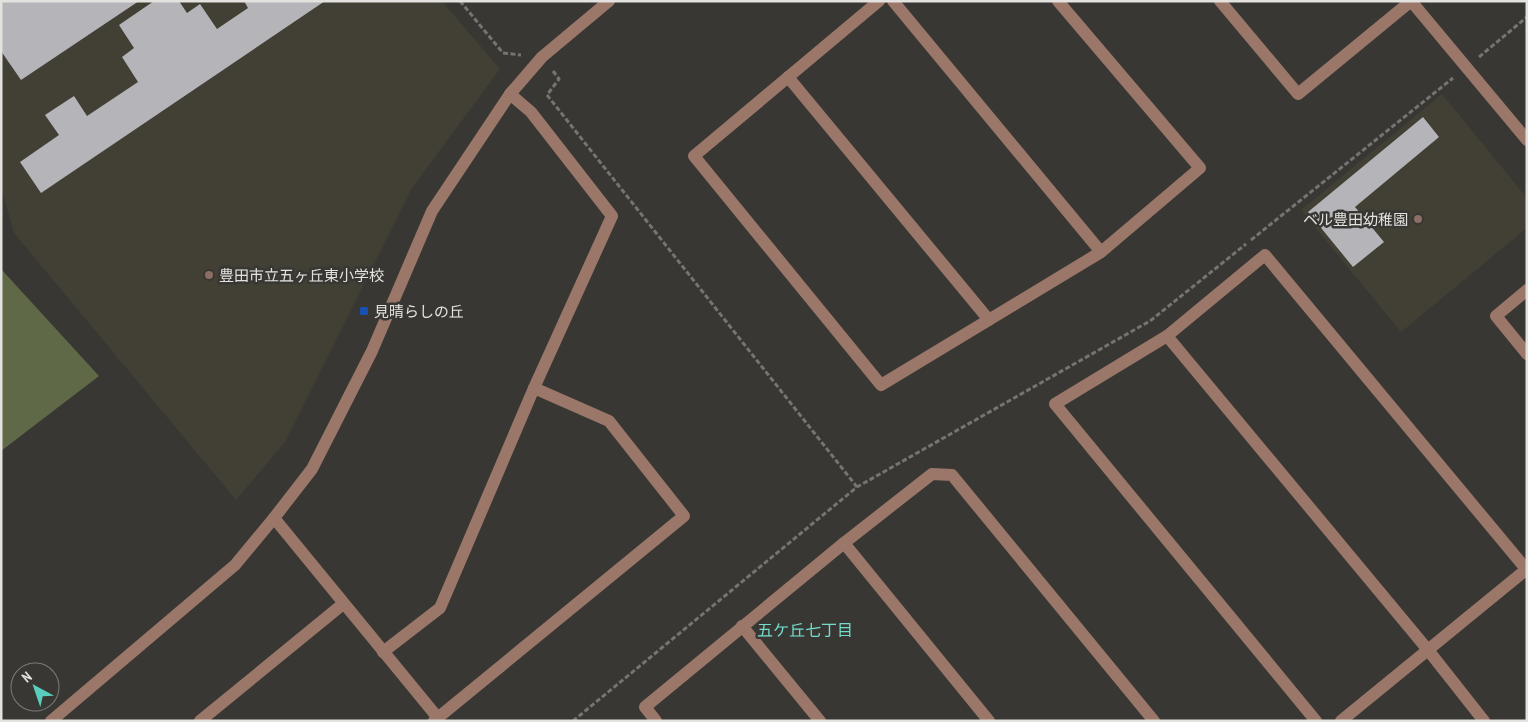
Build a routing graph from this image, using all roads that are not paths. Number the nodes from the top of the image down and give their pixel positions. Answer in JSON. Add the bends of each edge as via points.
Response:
{"nodes":[{"id":1,"x":609,"y":1,"type":"edge"},
{"id":2,"x":879,"y":1,"type":"edge"},
{"id":3,"x":894,"y":1,"type":"edge"},
{"id":4,"x":1058,"y":1,"type":"edge"},
{"id":5,"x":1220,"y":1,"type":"edge"},
{"id":6,"x":1411,"y":1,"type":"edge"},
{"id":7,"x":788,"y":77,"type":"junction"},
{"id":8,"x":510,"y":94,"type":"junction"},
{"id":9,"x":1527,"y":140,"type":"edge"},
{"id":10,"x":1101,"y":252,"type":"junction"},
{"id":11,"x":1527,"y":290,"type":"edge"},
{"id":12,"x":989,"y":320,"type":"junction"},
{"id":13,"x":1167,"y":336,"type":"junction"},
{"id":14,"x":1527,"y":354,"type":"edge"},
{"id":15,"x":534,"y":388,"type":"junction"},
{"id":16,"x":274,"y":518,"type":"junction"},
{"id":17,"x":844,"y":543,"type":"junction"},
{"id":18,"x":1527,"y":569,"type":"edge"},
{"id":19,"x":343,"y":604,"type":"junction"},
{"id":20,"x":742,"y":626,"type":"junction"},
{"id":21,"x":1428,"y":650,"type":"junction"},
{"id":22,"x":383,"y":652,"type":"junction"},
{"id":23,"x":436,"y":719,"type":"edge"},
{"id":24,"x":51,"y":721,"type":"edge"},
{"id":25,"x":200,"y":721,"type":"edge"},
{"id":26,"x":656,"y":721,"type":"edge"},
{"id":27,"x":820,"y":721,"type":"edge"},
{"id":28,"x":989,"y":721,"type":"edge"},
{"id":29,"x":1154,"y":721,"type":"edge"},
{"id":30,"x":1316,"y":721,"type":"edge"},
{"id":31,"x":1341,"y":721,"type":"edge"},
{"id":32,"x":1484,"y":721,"type":"edge"}],
"edges":[{"from":1,"to":8,"type":"street","via":[[542,57]]},
{"from":2,"to":7,"type":"street"},
{"from":3,"to":10,"type":"street"},
{"from":4,"to":10,"type":"street","via":[[1200,168]]},
{"from":5,"to":6,"type":"street","via":[[1298,94]]},
{"from":6,"to":9,"type":"street"},
{"from":7,"to":12,"type":"street"},
{"from":7,"to":12,"type":"street","via":[[694,156],[881,385]]},
{"from":8,"to":15,"type":"street","via":[[531,112],[612,216]]},
{"from":8,"to":16,"type":"street","via":[[432,211],[372,351],[312,469]]},
{"from":10,"to":12,"type":"street"},
{"from":11,"to":14,"type":"street","via":[[1496,316]]},
{"from":13,"to":18,"type":"street","via":[[1265,255]]},
{"from":13,"to":21,"type":"street"},
{"from":13,"to":30,"type":"street","via":[[1054,404]]},
{"from":15,"to":22,"type":"street","via":[[440,608]]},
{"from":15,"to":23,"type":"street","via":[[609,421],[684,516]]},
{"from":16,"to":19,"type":"street"},
{"from":16,"to":24,"type":"street","via":[[235,565]]},
{"from":17,"to":20,"type":"street"},
{"from":17,"to":28,"type":"street"},
{"from":17,"to":29,"type":"street","via":[[932,474],[952,475]]},
{"from":18,"to":21,"type":"street"},
{"from":19,"to":22,"type":"street"},
{"from":19,"to":25,"type":"street"},
{"from":20,"to":26,"type":"street","via":[[645,707]]},
{"from":20,"to":27,"type":"street"},
{"from":21,"to":31,"type":"street"},
{"from":21,"to":32,"type":"street"},
{"from":22,"to":23,"type":"street"}]}
